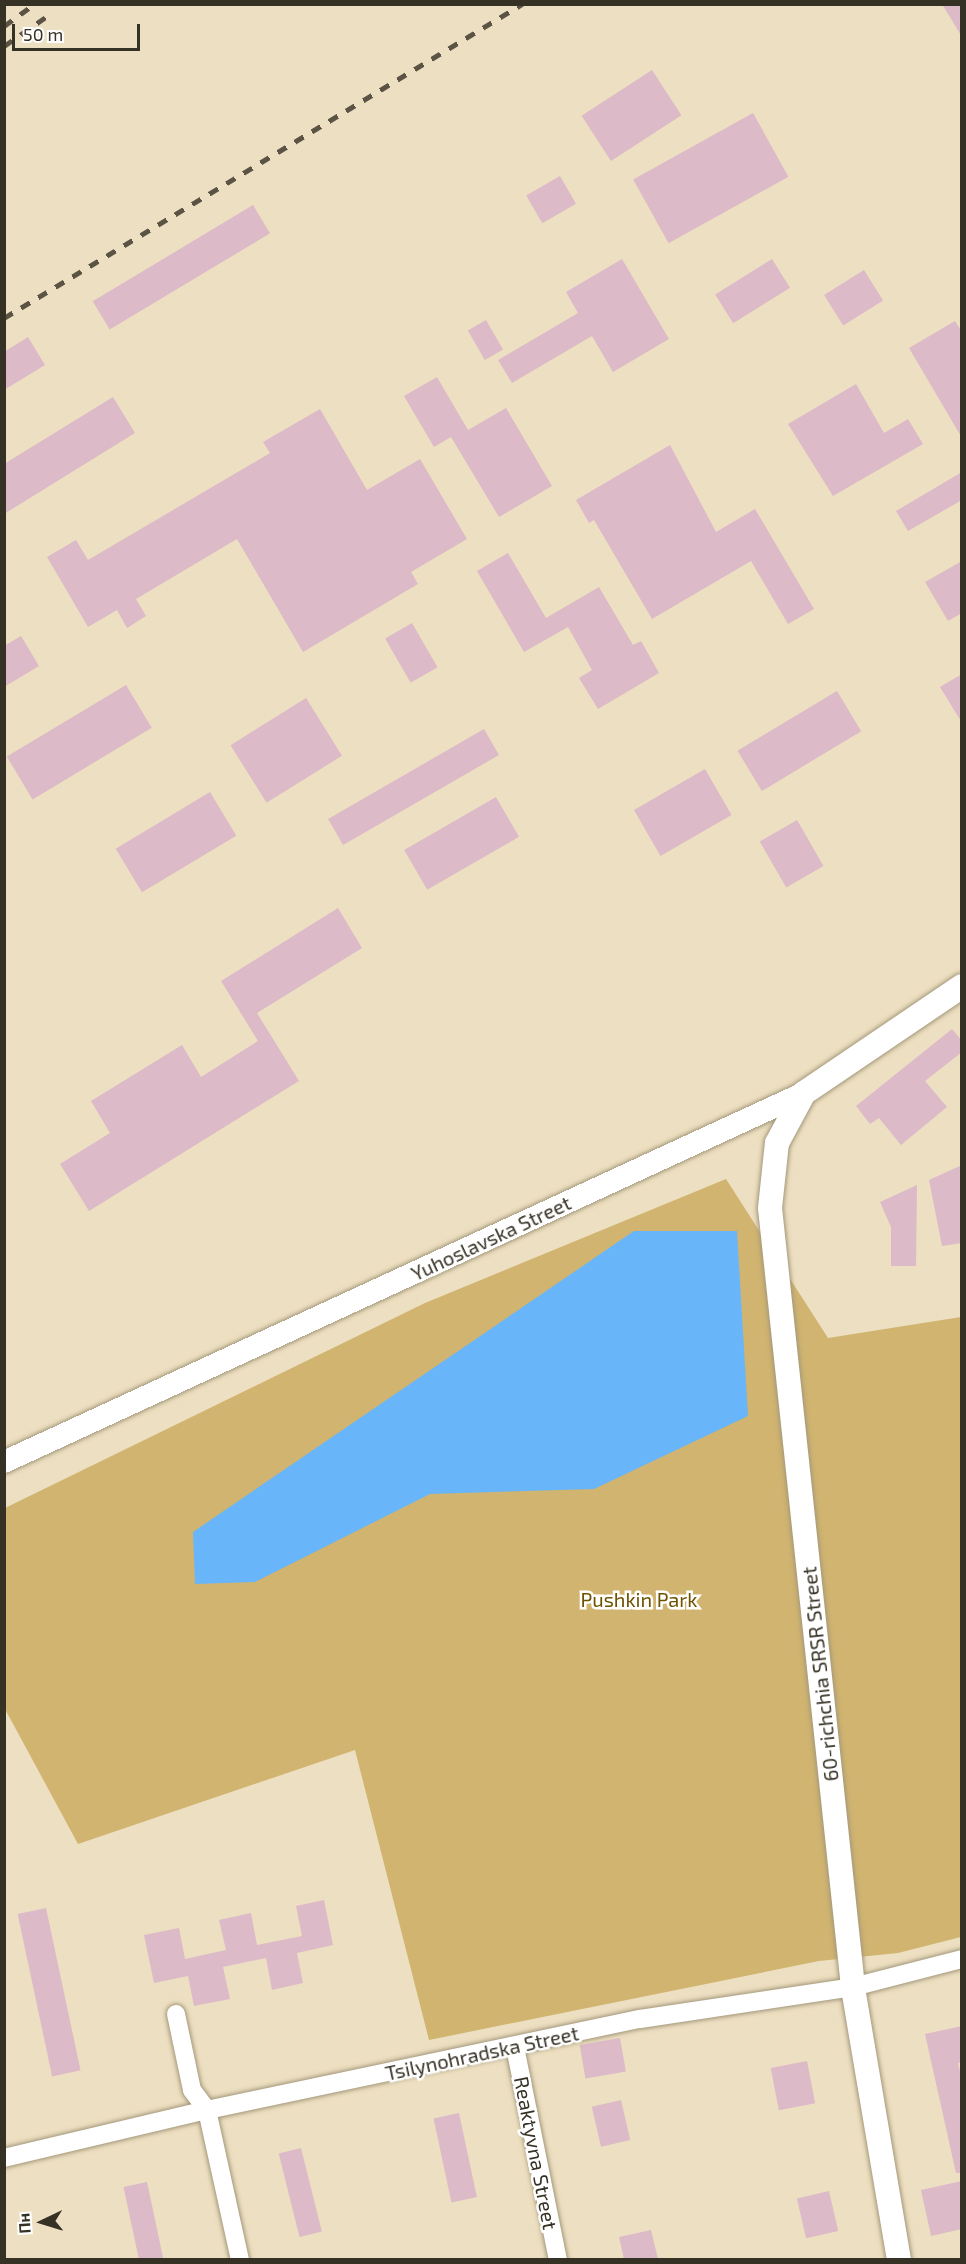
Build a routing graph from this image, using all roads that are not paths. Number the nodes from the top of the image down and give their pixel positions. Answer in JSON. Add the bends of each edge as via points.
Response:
{"nodes":[{"id":1,"x":962,"y":986,"type":"edge"},
{"id":2,"x":804,"y":1092,"type":"junction"},
{"id":3,"x":4,"y":1462,"type":"edge"},
{"id":4,"x":962,"y":1959,"type":"edge"},
{"id":5,"x":853,"y":1987,"type":"junction"},
{"id":6,"x":177,"y":2014,"type":"dead end"},
{"id":7,"x":515,"y":2047,"type":"junction"},
{"id":8,"x":207,"y":2110,"type":"junction"},
{"id":9,"x":4,"y":2158,"type":"edge"},
{"id":10,"x":240,"y":2259,"type":"edge"},
{"id":11,"x":558,"y":2259,"type":"edge"},
{"id":12,"x":899,"y":2259,"type":"edge"}],
"edges":[{"from":1,"to":2,"type":"main road","name":"Yuhoslavska Street"},
{"from":2,"to":3,"type":"street","name":"Yuhoslavska Street"},
{"from":2,"to":5,"type":"main road","name":"60-richchia SRSR Street","via":[[777,1143],[770,1208]]},
{"from":4,"to":5,"type":"street","name":"Tsilynohradska Street"},
{"from":5,"to":7,"type":"street","name":"Tsilynohradska Street","via":[[640,2019]]},
{"from":5,"to":12,"type":"main road","name":"60-richchia SRSR Street"},
{"from":6,"to":8,"type":"street","via":[[192,2090]]},
{"from":7,"to":8,"type":"street","name":"Tsilynohradska Street"},
{"from":7,"to":11,"type":"street","name":"Reaktyvna Street"},
{"from":8,"to":9,"type":"street","name":"Tsilynohradska Street"},
{"from":8,"to":10,"type":"street"}]}
